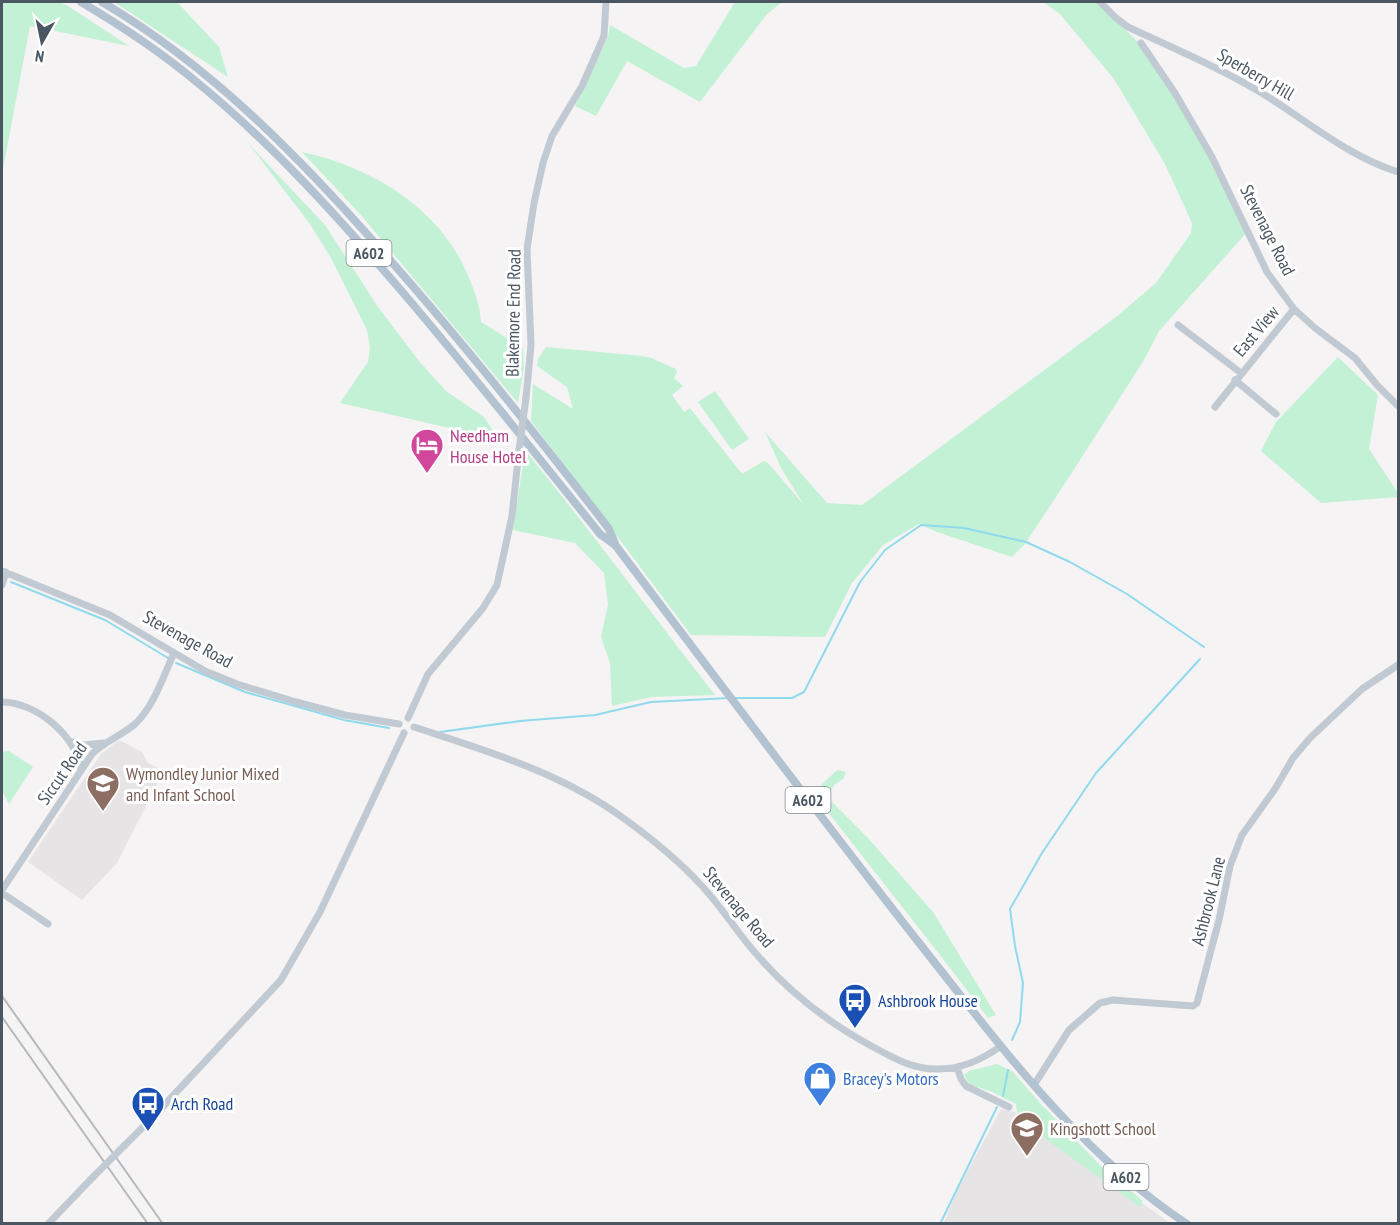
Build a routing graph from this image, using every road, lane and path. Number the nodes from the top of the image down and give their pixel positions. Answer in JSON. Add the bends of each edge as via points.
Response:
{"nodes":[{"id":1,"x":81,"y":2,"type":"edge"},
{"id":2,"x":102,"y":2,"type":"edge"},
{"id":3,"x":606,"y":2,"type":"edge"},
{"id":4,"x":1100,"y":2,"type":"edge"},
{"id":5,"x":1141,"y":43,"type":"dead end"},
{"id":6,"x":1398,"y":172,"type":"edge"},
{"id":7,"x":1294,"y":309,"type":"junction"},
{"id":8,"x":1178,"y":325,"type":"dead end"},
{"id":9,"x":1241,"y":373,"type":"junction"},
{"id":10,"x":1235,"y":380,"type":"junction"},
{"id":11,"x":1398,"y":406,"type":"edge"},
{"id":12,"x":1215,"y":407,"type":"dead end"},
{"id":13,"x":1276,"y":414,"type":"dead end"},
{"id":14,"x":616,"y":546,"type":"junction"},
{"id":15,"x":4,"y":572,"type":"edge"},
{"id":16,"x":2,"y":585,"type":"edge"},
{"id":17,"x":174,"y":653,"type":"junction"},
{"id":18,"x":1398,"y":665,"type":"edge"},
{"id":19,"x":2,"y":702,"type":"edge"},
{"id":20,"x":408,"y":718,"type":"junction"},
{"id":21,"x":399,"y":724,"type":"junction"},
{"id":22,"x":414,"y":727,"type":"junction"},
{"id":23,"x":404,"y":733,"type":"junction"},
{"id":24,"x":72,"y":742,"type":"junction"},
{"id":25,"x":103,"y":743,"type":"junction"},
{"id":26,"x":81,"y":770,"type":"junction"},
{"id":27,"x":2,"y":892,"type":"edge"},
{"id":28,"x":48,"y":924,"type":"dead end"},
{"id":29,"x":1001,"y":1046,"type":"junction"},
{"id":30,"x":957,"y":1067,"type":"junction"},
{"id":31,"x":1034,"y":1085,"type":"junction"},
{"id":32,"x":1009,"y":1107,"type":"dead end"},
{"id":33,"x":48,"y":1224,"type":"edge"},
{"id":34,"x":1187,"y":1224,"type":"edge"}],
"edges":[{"from":1,"to":14,"type":"main road","number":"A602","via":[[192,78],[312,189],[437,332],[600,534]]},
{"from":2,"to":14,"type":"main road","number":"A602","via":[[134,20],[200,69],[321,181],[443,319],[515,408],[609,529]]},
{"from":3,"to":20,"type":"street","name":"Blakemore End Road","bridge":true,"via":[[604,36],[582,86],[552,136],[534,203],[527,249],[531,345],[526,398],[512,516],[497,585],[483,608],[428,674]]},
{"from":4,"to":6,"type":"street","name":"Sperberry Hill","via":[[1128,27],[1215,66],[1354,153]]},
{"from":5,"to":7,"type":"street","name":"Stevenage Road","via":[[1212,157],[1267,272]]},
{"from":7,"to":9,"type":"street","name":"East View"},
{"from":7,"to":11,"type":"street","name":"Stevenage Road","via":[[1355,358]]},
{"from":8,"to":9,"type":"street"},
{"from":9,"to":10,"type":"street","name":"East View"},
{"from":10,"to":12,"type":"street","name":"East View"},
{"from":10,"to":13,"type":"street"},
{"from":14,"to":29,"type":"main road","number":"A602"},
{"from":15,"to":16,"type":"street"},
{"from":15,"to":17,"type":"street","name":"Stevenage Road","via":[[110,615]]},
{"from":17,"to":21,"type":"street","name":"Stevenage Road","via":[[246,688],[345,715]]},
{"from":17,"to":25,"type":"street","name":"Siccut Road","via":[[142,715],[130,728]]},
{"from":18,"to":31,"type":"street","name":"Ashbrook Lane","via":[[1362,689],[1310,738],[1242,835],[1230,866],[1197,1004],[1113,1000],[1100,1003],[1069,1030]]},
{"from":19,"to":24,"type":"street","via":[[36,710]]},
{"from":20,"to":21,"type":"street"},
{"from":20,"to":22,"type":"street"},
{"from":21,"to":23,"type":"street"},
{"from":22,"to":23,"type":"street"},
{"from":22,"to":30,"type":"street","name":"Stevenage Road","via":[[536,770],[624,818],[702,885],[756,955],[830,1022],[910,1065],[938,1070]]},
{"from":23,"to":33,"type":"street","bridge":true,"via":[[325,901],[281,980]]},
{"from":24,"to":25,"type":"street"},
{"from":24,"to":26,"type":"street"},
{"from":25,"to":26,"type":"street","name":"Siccut Road"},
{"from":26,"to":27,"type":"street","name":"Siccut Road"},
{"from":27,"to":28,"type":"street"},
{"from":29,"to":30,"type":"street","name":"Stevenage Road","via":[[975,1062]]},
{"from":29,"to":31,"type":"main road","number":"A602"},
{"from":30,"to":32,"type":"street","via":[[966,1086]]},
{"from":31,"to":34,"type":"main road","number":"A602","via":[[1101,1155],[1156,1203]]}]}
